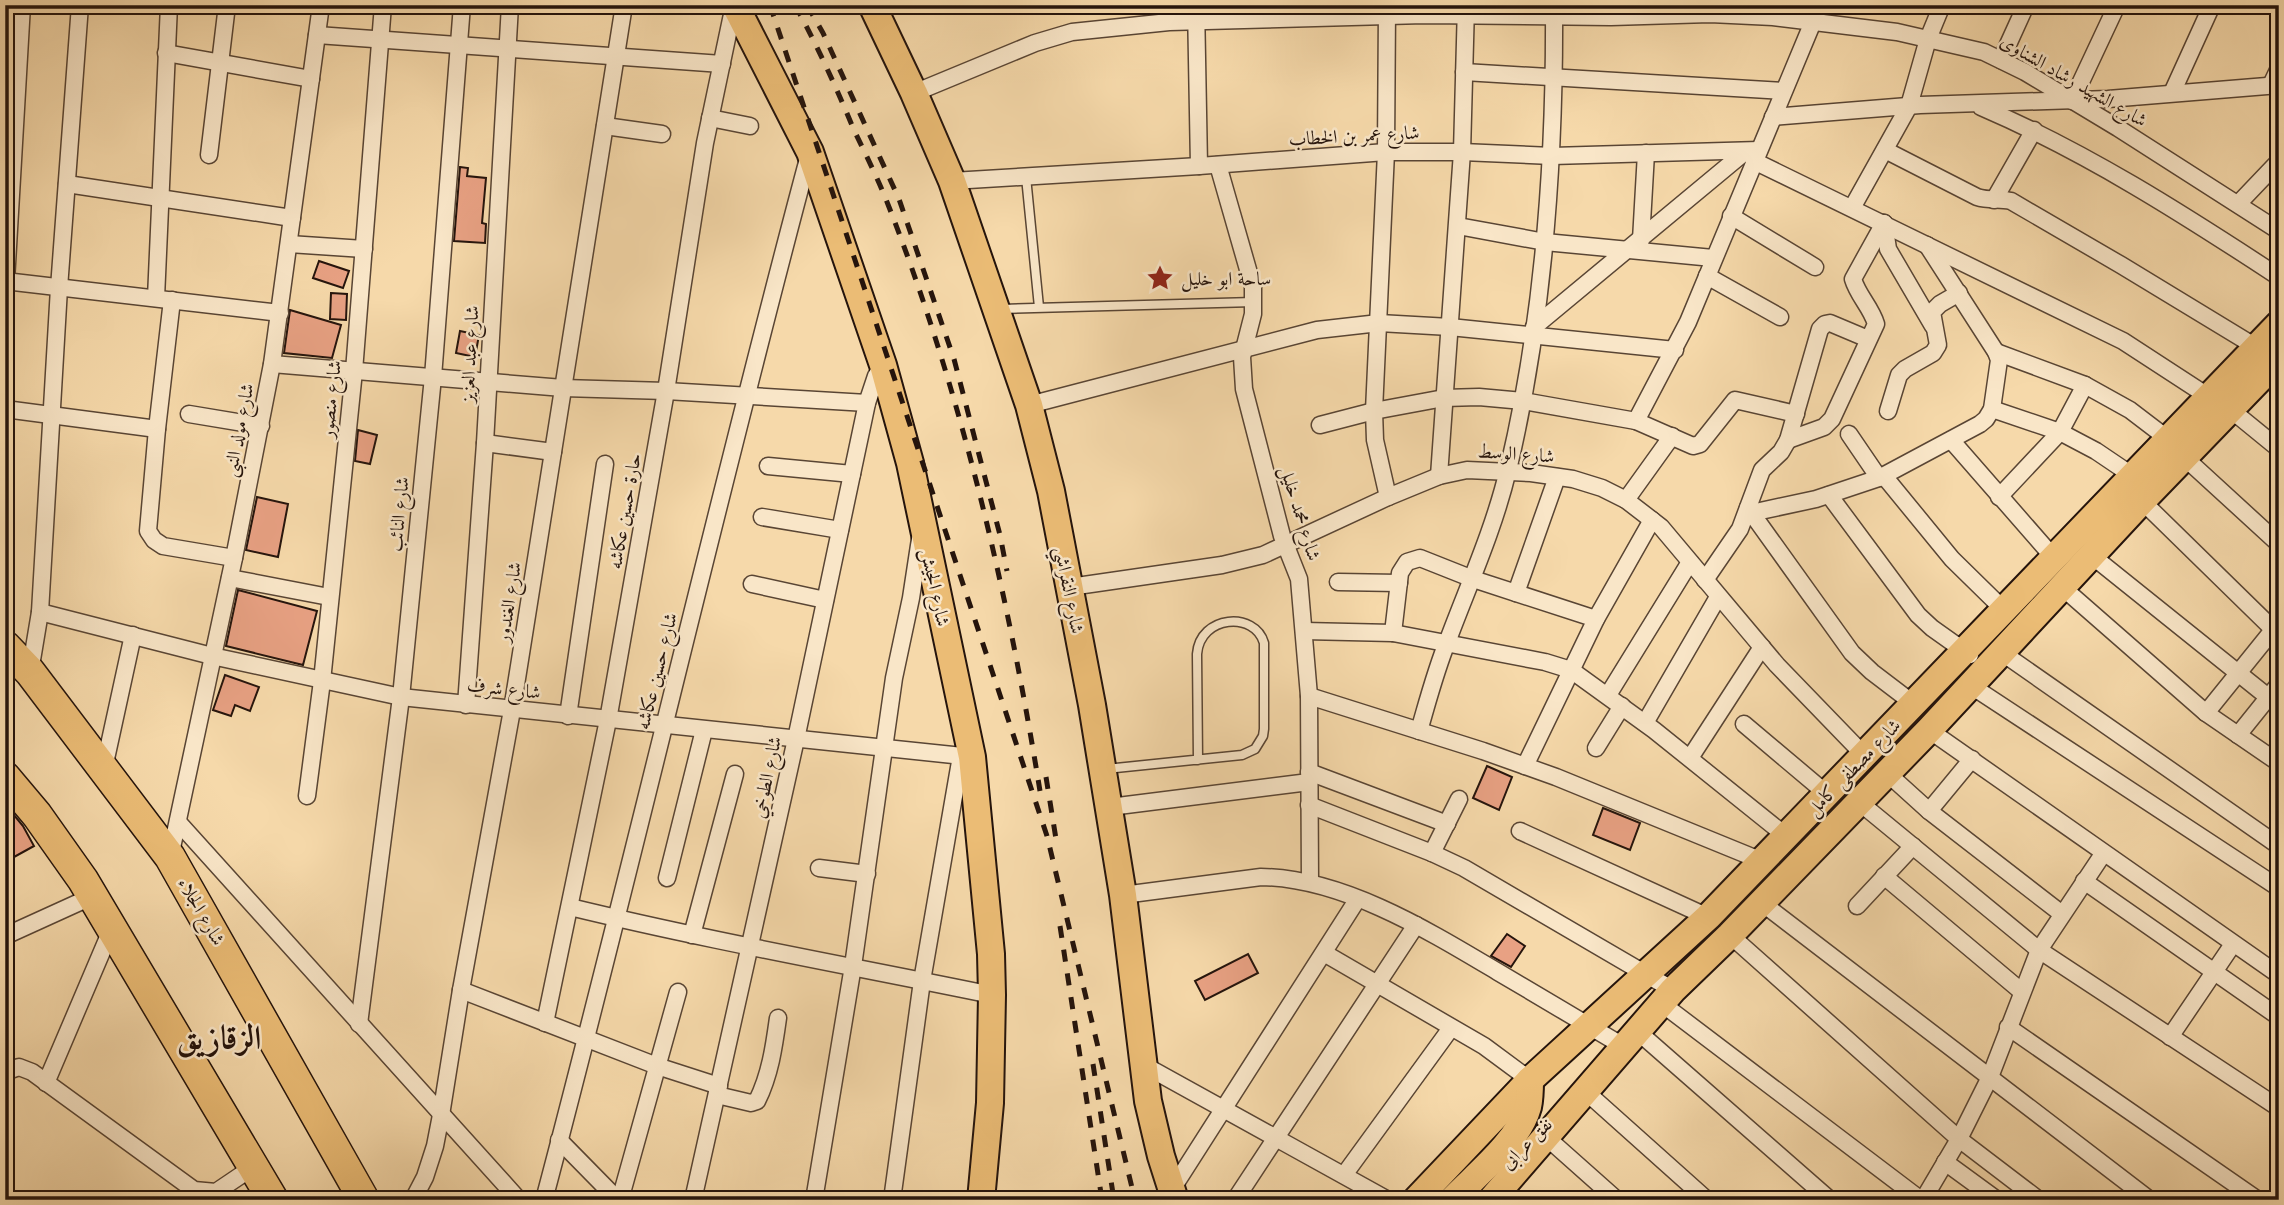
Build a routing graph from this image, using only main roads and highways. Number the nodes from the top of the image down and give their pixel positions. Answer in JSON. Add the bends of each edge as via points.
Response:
{"nodes":[{"id":1,"x":735,"y":5,"type":"edge"},
{"id":2,"x":872,"y":5,"type":"edge"},
{"id":3,"x":2279,"y":324,"type":"edge"},
{"id":4,"x":2272,"y":358,"type":"edge"},
{"id":5,"x":2137,"y":489,"type":"junction"},
{"id":6,"x":5,"y":646,"type":"edge"},
{"id":7,"x":5,"y":777,"type":"edge"},
{"id":8,"x":1530,"y":1080,"type":"junction"},
{"id":9,"x":1584,"y":1090,"type":"junction"},
{"id":10,"x":1173,"y":1195,"type":"edge"},
{"id":11,"x":273,"y":1200,"type":"edge"},
{"id":12,"x":364,"y":1200,"type":"edge"},
{"id":13,"x":981,"y":1200,"type":"edge"},
{"id":14,"x":1416,"y":1200,"type":"edge"},
{"id":15,"x":1452,"y":1200,"type":"edge"},
{"id":16,"x":1471,"y":1200,"type":"edge"},
{"id":17,"x":1491,"y":1200,"type":"edge"}],
"edges":[{"from":1,"to":13,"type":"main road","name":"شارع الجيش","via":[[810,152],[883,365],[923,522],[966,756],[991,954],[990,1103]]},
{"from":2,"to":10,"type":"main road","name":"شارع النقراشي","via":[[951,181],[1029,405],[1051,491],[1110,807],[1148,1101]]},
{"from":3,"to":4,"type":"main road","name":"شارع مصطفى كامل"},
{"from":4,"to":5,"type":"main road","name":"شارع مصطفى كامل","via":[[2219,403]]},
{"from":5,"to":8,"type":"main road","name":"شارع مصطفى كامل","via":[[2054,558],[1708,917]]},
{"from":5,"to":9,"type":"main road","name":"شارع مصطفى كامل","via":[[2091,555],[2062,587],[1667,997]]},
{"from":6,"to":12,"type":"highway","name":"شارع الجلاء","via":[[30,672],[170,857]]},
{"from":7,"to":11,"type":"highway","via":[[93,896]]},
{"from":8,"to":14,"type":"main road","name":"شارع مصطفى كامل"},
{"from":8,"to":15,"type":"main road","name":"نفق عرابى","via":[[1522,1124]]},
{"from":9,"to":16,"type":"main road","name":"نفق عرابى","via":[[1527,1139]]},
{"from":9,"to":17,"type":"main road","name":"شارع مصطفى كامل"}]}
